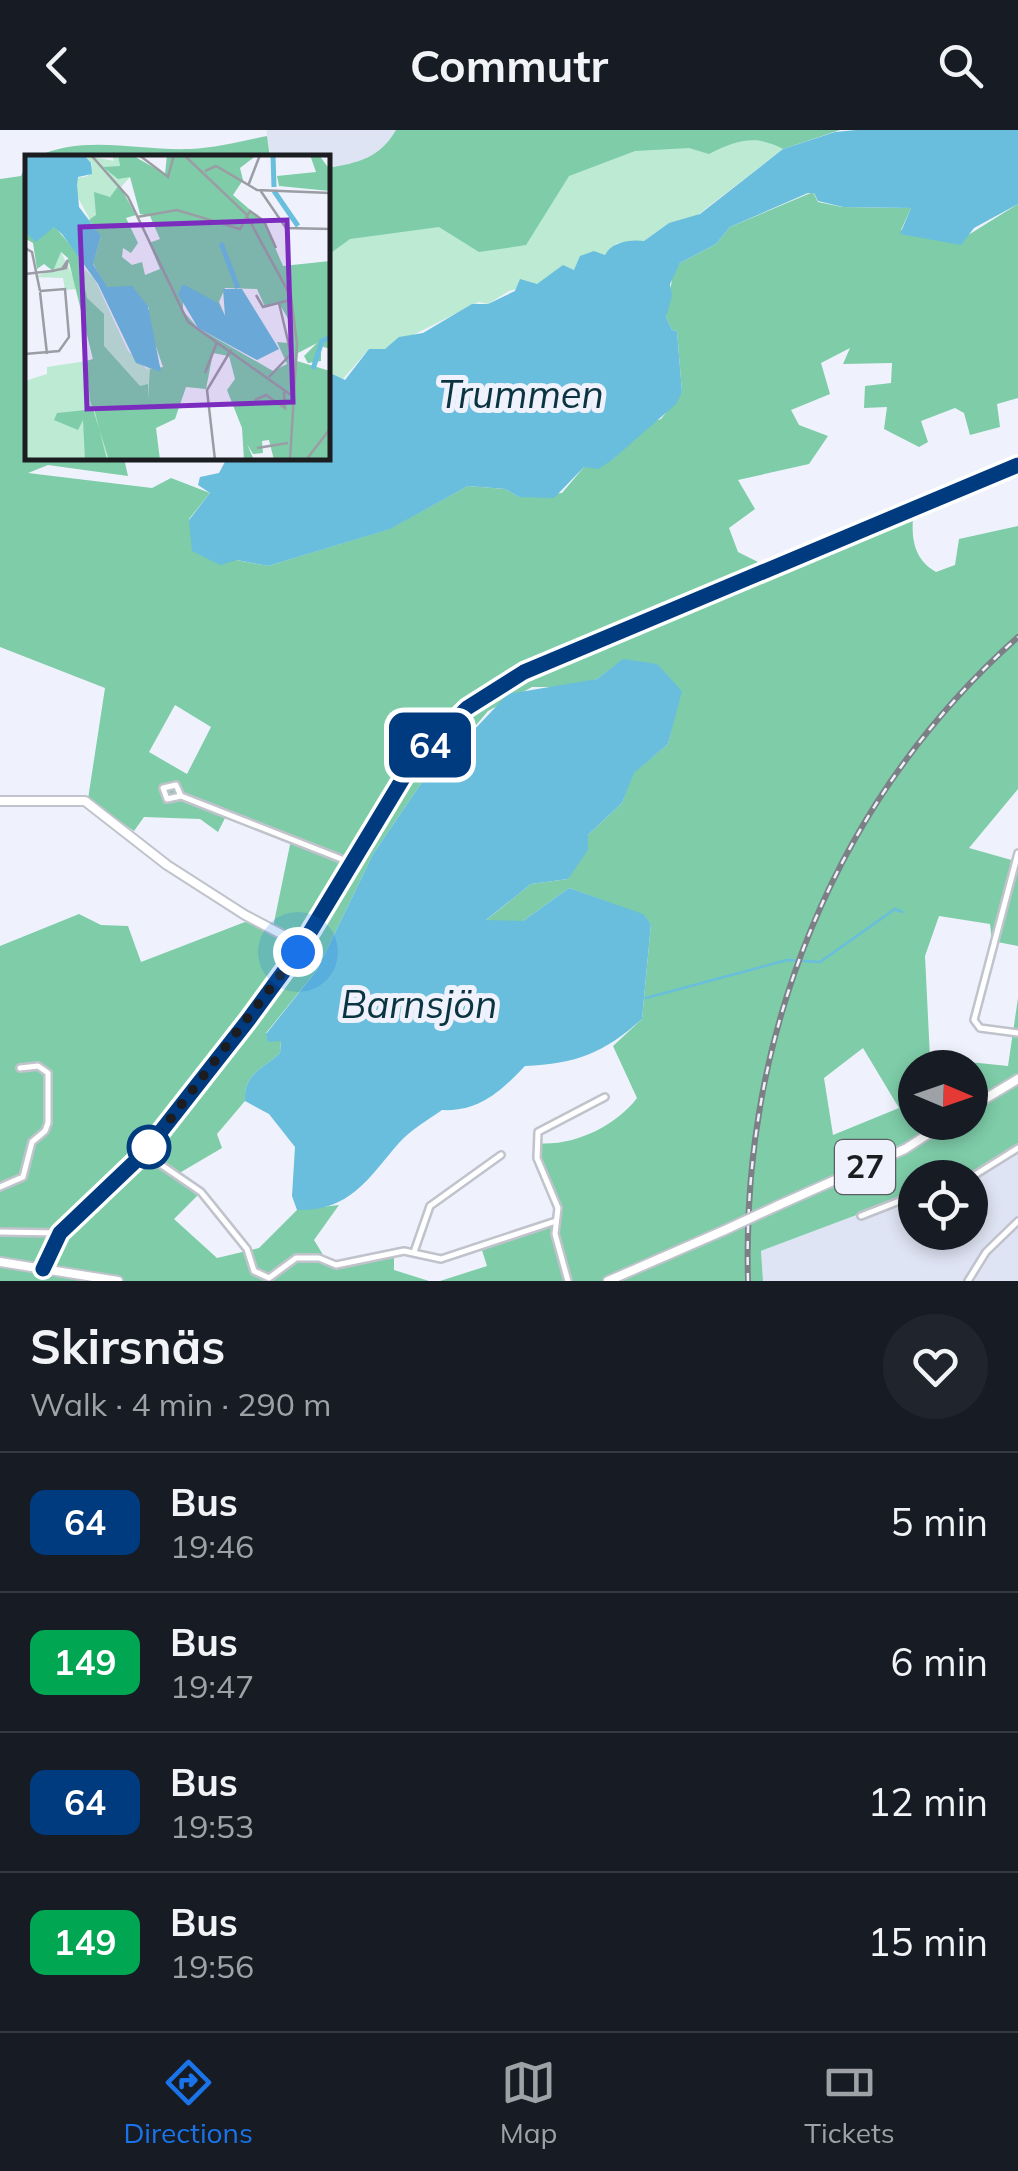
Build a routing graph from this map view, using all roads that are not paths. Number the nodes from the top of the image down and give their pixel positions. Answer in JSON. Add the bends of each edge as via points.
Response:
{"nodes":[{"id":1,"x":1018,"y":465,"type":"edge"},
{"id":2,"x":181,"y":796,"type":"dead end"},
{"id":3,"x":0,"y":801,"type":"edge"},
{"id":4,"x":1018,"y":853,"type":"edge"},
{"id":5,"x":348,"y":867,"type":"junction"},
{"id":6,"x":302,"y":945,"type":"junction"},
{"id":7,"x":1018,"y":1033,"type":"edge"},
{"id":8,"x":20,"y":1068,"type":"dead end"},
{"id":9,"x":1018,"y":1079,"type":"edge"},
{"id":10,"x":605,"y":1096,"type":"dead end"},
{"id":11,"x":988,"y":1097,"type":"edge"},
{"id":12,"x":919,"y":1140,"type":"edge"},
{"id":13,"x":1018,"y":1148,"type":"edge"},
{"id":14,"x":144,"y":1153,"type":"junction"},
{"id":15,"x":501,"y":1155,"type":"dead end"},
{"id":16,"x":1015,"y":1157,"type":"edge"},
{"id":17,"x":988,"y":1170,"type":"edge"},
{"id":18,"x":0,"y":1187,"type":"edge"},
{"id":19,"x":898,"y":1202,"type":"edge"},
{"id":20,"x":861,"y":1216,"type":"dead end"},
{"id":21,"x":556,"y":1221,"type":"junction"},
{"id":22,"x":1018,"y":1221,"type":"edge"},
{"id":23,"x":0,"y":1232,"type":"edge"},
{"id":24,"x":60,"y":1233,"type":"junction"},
{"id":25,"x":414,"y":1252,"type":"junction"},
{"id":26,"x":0,"y":1262,"type":"edge"},
{"id":27,"x":43,"y":1269,"type":"junction"},
{"id":28,"x":118,"y":1281,"type":"edge"},
{"id":29,"x":568,"y":1281,"type":"edge"},
{"id":30,"x":608,"y":1281,"type":"edge"},
{"id":31,"x":968,"y":1281,"type":"edge"}],
"edges":[{"from":1,"to":5,"type":"street","via":[[524,672],[467,708],[414,760]]},
{"from":2,"to":5,"type":"street"},
{"from":3,"to":6,"type":"street","via":[[84,801],[167,865]]},
{"from":4,"to":7,"type":"street","via":[[974,1020],[980,1028]]},
{"from":5,"to":6,"type":"street"},
{"from":6,"to":14,"type":"street"},
{"from":8,"to":18,"type":"street","via":[[38,1066],[48,1073],[48,1123],[32,1142],[24,1177]]},
{"from":9,"to":11,"type":"street"},
{"from":10,"to":21,"type":"street","via":[[539,1129],[536,1151],[558,1208]]},
{"from":12,"to":30,"type":"street","number":"27","bridge":true},
{"from":13,"to":16,"type":"street"},
{"from":14,"to":24,"type":"street"},
{"from":14,"to":25,"type":"street","via":[[201,1192],[260,1276],[274,1276],[296,1258],[336,1265]]},
{"from":15,"to":25,"type":"street","via":[[430,1206]]},
{"from":16,"to":17,"type":"street"},
{"from":19,"to":20,"type":"street"},
{"from":21,"to":25,"type":"street","via":[[448,1258]]},
{"from":21,"to":29,"type":"street"},
{"from":22,"to":31,"type":"street"},
{"from":23,"to":24,"type":"street"},
{"from":24,"to":27,"type":"street"},
{"from":26,"to":27,"type":"street"},
{"from":27,"to":28,"type":"street"}]}
